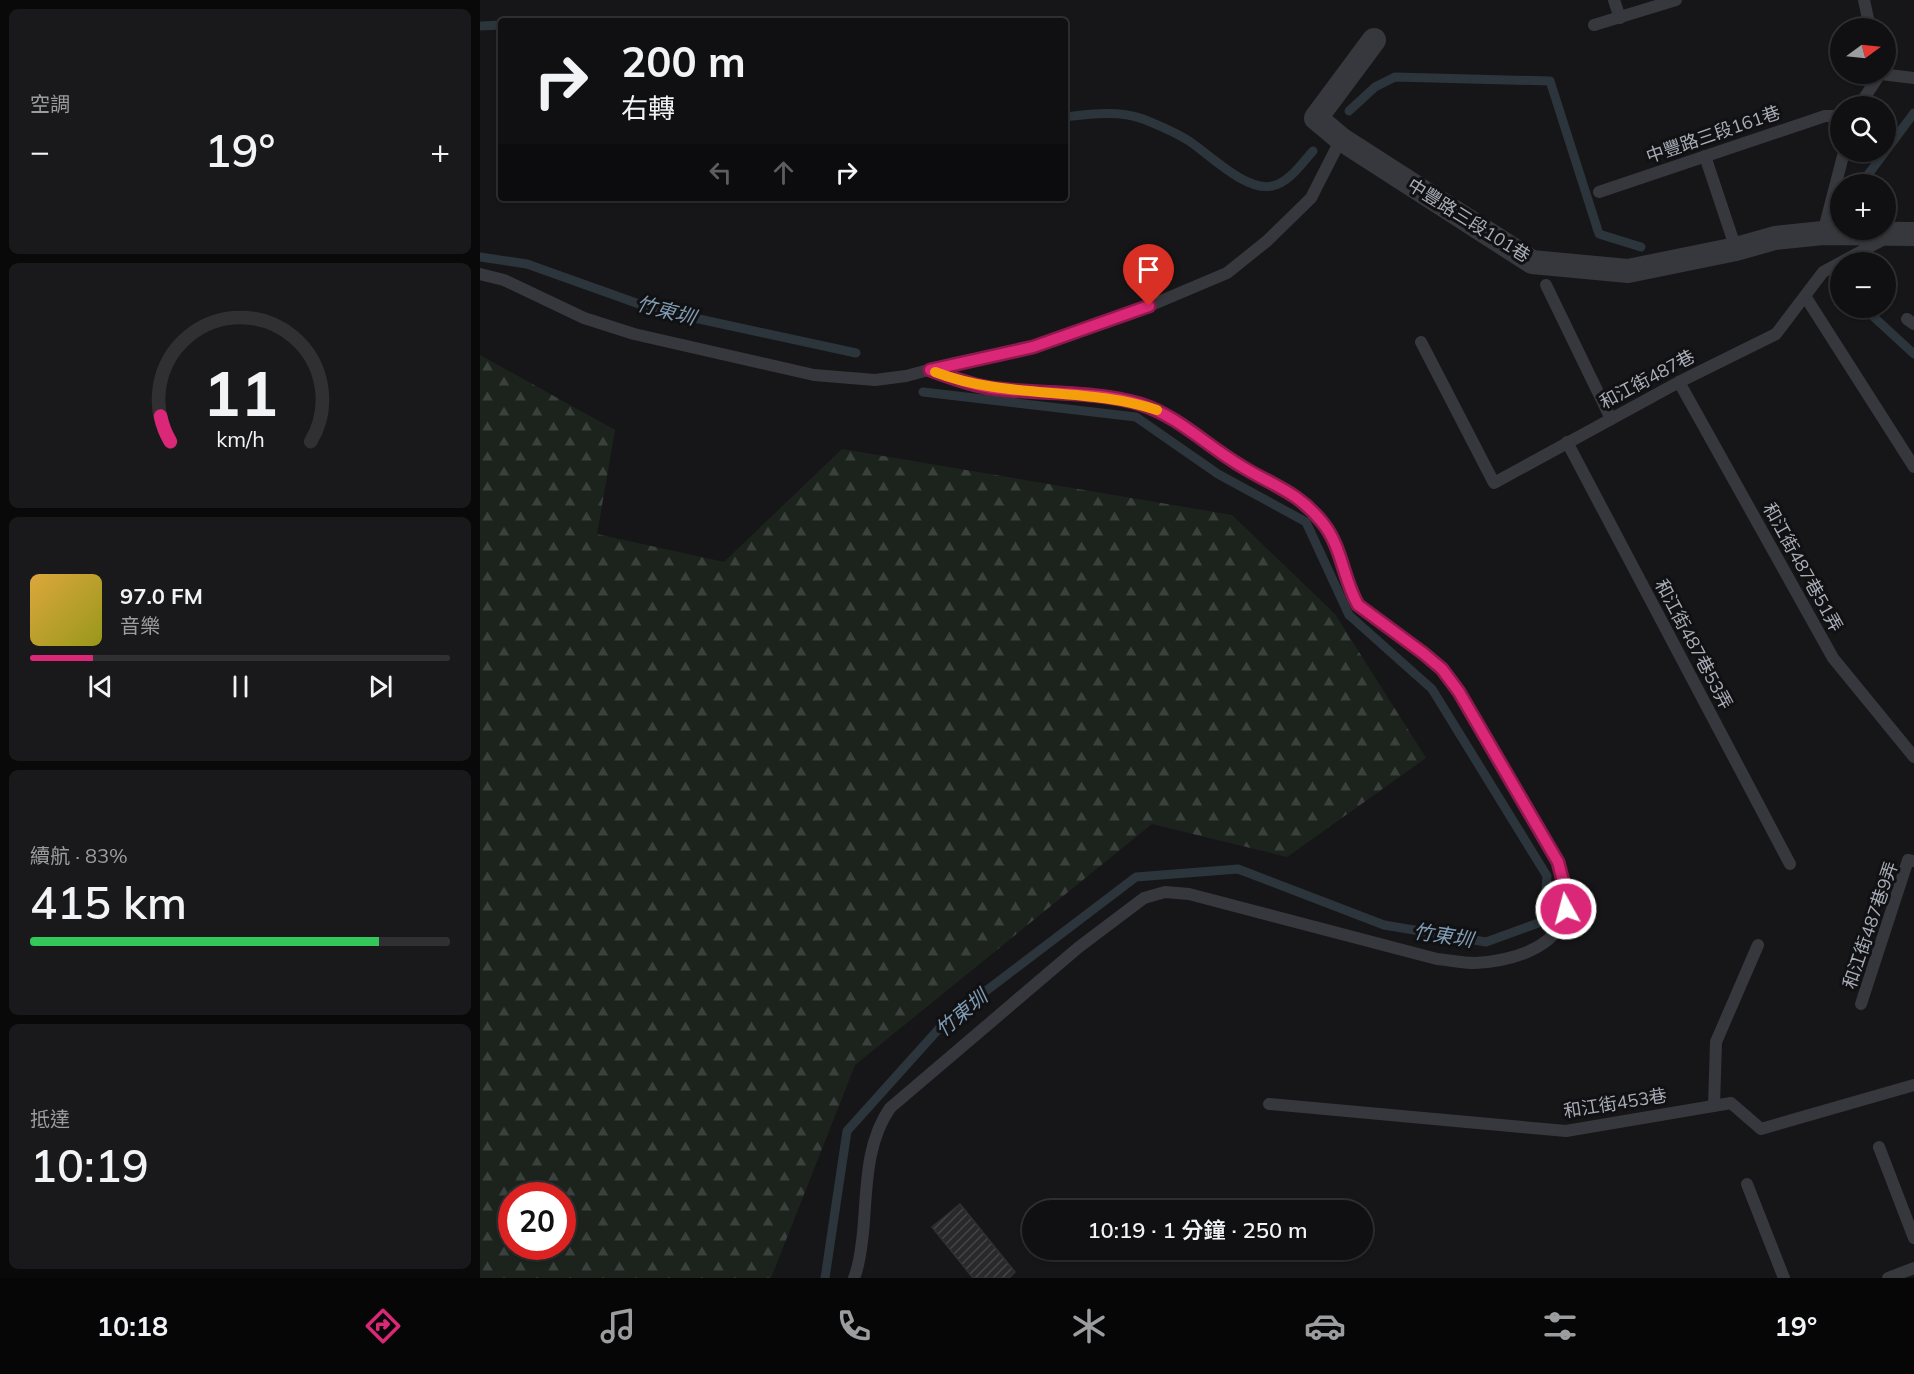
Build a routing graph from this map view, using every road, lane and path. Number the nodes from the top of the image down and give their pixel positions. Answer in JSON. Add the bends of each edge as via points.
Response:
{"nodes":[{"id":1,"x":1614,"y":0,"type":"edge"},
{"id":2,"x":1676,"y":0,"type":"edge"},
{"id":3,"x":1864,"y":0,"type":"edge"},
{"id":4,"x":1620,"y":18,"type":"junction"},
{"id":5,"x":1868,"y":18,"type":"edge"},
{"id":6,"x":1594,"y":26,"type":"dead end"},
{"id":7,"x":1374,"y":40,"type":"dead end"},
{"id":8,"x":1896,"y":76,"type":"edge"},
{"id":9,"x":1914,"y":78,"type":"edge"},
{"id":10,"x":1830,"y":116,"type":"edge"},
{"id":11,"x":1341,"y":139,"type":"junction"},
{"id":12,"x":1705,"y":156,"type":"junction"},
{"id":13,"x":1841,"y":162,"type":"edge"},
{"id":14,"x":1599,"y":192,"type":"dead end"},
{"id":15,"x":1823,"y":233,"type":"junction"},
{"id":16,"x":1903,"y":234,"type":"edge"},
{"id":17,"x":1736,"y":249,"type":"junction"},
{"id":18,"x":480,"y":274,"type":"edge"},
{"id":19,"x":1546,"y":285,"type":"dead end"},
{"id":20,"x":1805,"y":296,"type":"junction"},
{"id":21,"x":1421,"y":342,"type":"dead end"},
{"id":22,"x":930,"y":370,"type":"junction"},
{"id":23,"x":1679,"y":382,"type":"junction"},
{"id":24,"x":1611,"y":419,"type":"junction"},
{"id":25,"x":1567,"y":442,"type":"junction"},
{"id":26,"x":1914,"y":467,"type":"edge"},
{"id":27,"x":1914,"y":757,"type":"edge"},
{"id":28,"x":1914,"y":861,"type":"edge"},
{"id":29,"x":1790,"y":864,"type":"dead end"},
{"id":30,"x":1758,"y":945,"type":"dead end"},
{"id":31,"x":1861,"y":1004,"type":"dead end"},
{"id":32,"x":1914,"y":1085,"type":"edge"},
{"id":33,"x":1269,"y":1104,"type":"dead end"},
{"id":34,"x":1714,"y":1106,"type":"junction"},
{"id":35,"x":1879,"y":1147,"type":"dead end"},
{"id":36,"x":1747,"y":1184,"type":"dead end"},
{"id":37,"x":1914,"y":1238,"type":"edge"},
{"id":38,"x":1914,"y":1268,"type":"edge"},
{"id":39,"x":854,"y":1278,"type":"edge"},
{"id":40,"x":1784,"y":1278,"type":"edge"},
{"id":41,"x":1888,"y":1278,"type":"edge"}],
"edges":[{"from":1,"to":4,"type":"lane"},
{"from":2,"to":4,"type":"lane"},
{"from":3,"to":5,"type":"lane"},
{"from":4,"to":6,"type":"lane"},
{"from":7,"to":11,"type":"street","name":"中豐路三段101巷","via":[[1316,118]]},
{"from":8,"to":9,"type":"lane"},
{"from":10,"to":12,"type":"lane","name":"中豐路三段161巷"},
{"from":11,"to":17,"type":"street","name":"中豐路三段101巷","via":[[1532,261],[1628,271]]},
{"from":11,"to":22,"type":"lane","via":[[1311,198],[1227,273],[1130,314],[1033,347]]},
{"from":12,"to":14,"type":"lane","name":"中豐路三段161巷"},
{"from":12,"to":17,"type":"lane"},
{"from":13,"to":15,"type":"lane"},
{"from":15,"to":16,"type":"street","name":"中豐路三段101巷"},
{"from":15,"to":17,"type":"street","name":"中豐路三段101巷","via":[[1775,238]]},
{"from":16,"to":20,"type":"lane","name":"和江街487巷","via":[[1823,272]]},
{"from":18,"to":22,"type":"lane","via":[[504,280],[584,318],[634,334],[814,375],[875,380]]},
{"from":19,"to":24,"type":"lane"},
{"from":20,"to":23,"type":"lane","name":"和江街487巷","via":[[1776,334]]},
{"from":20,"to":26,"type":"lane"},
{"from":21,"to":25,"type":"lane","name":"和江街487巷","via":[[1494,483]]},
{"from":22,"to":39,"type":"lane","via":[[990,388],[1116,399],[1160,411],[1241,467],[1306,503],[1334,541],[1358,605],[1442,669],[1459,692],[1558,862],[1566,909],[1561,927],[1542,944],[1510,958],[1473,963],[1437,959],[1189,894],[1165,892],[1144,897],[890,1108],[875,1136],[860,1258]]},
{"from":23,"to":24,"type":"lane","name":"和江街487巷"},
{"from":23,"to":27,"type":"lane","name":"和江街487巷51弄","via":[[1833,658]]},
{"from":24,"to":25,"type":"lane","name":"和江街487巷"},
{"from":25,"to":29,"type":"lane","name":"和江街487巷53弄"},
{"from":28,"to":31,"type":"lane","name":"和江街487巷9弄","via":[[1908,860]]},
{"from":30,"to":34,"type":"lane","via":[[1716,1042]]},
{"from":32,"to":34,"type":"lane","name":"和江街453巷","via":[[1761,1129],[1731,1103]]},
{"from":33,"to":34,"type":"lane","name":"和江街453巷","via":[[1566,1131]]},
{"from":35,"to":37,"type":"lane"},
{"from":36,"to":40,"type":"lane"},
{"from":38,"to":41,"type":"lane"}]}
